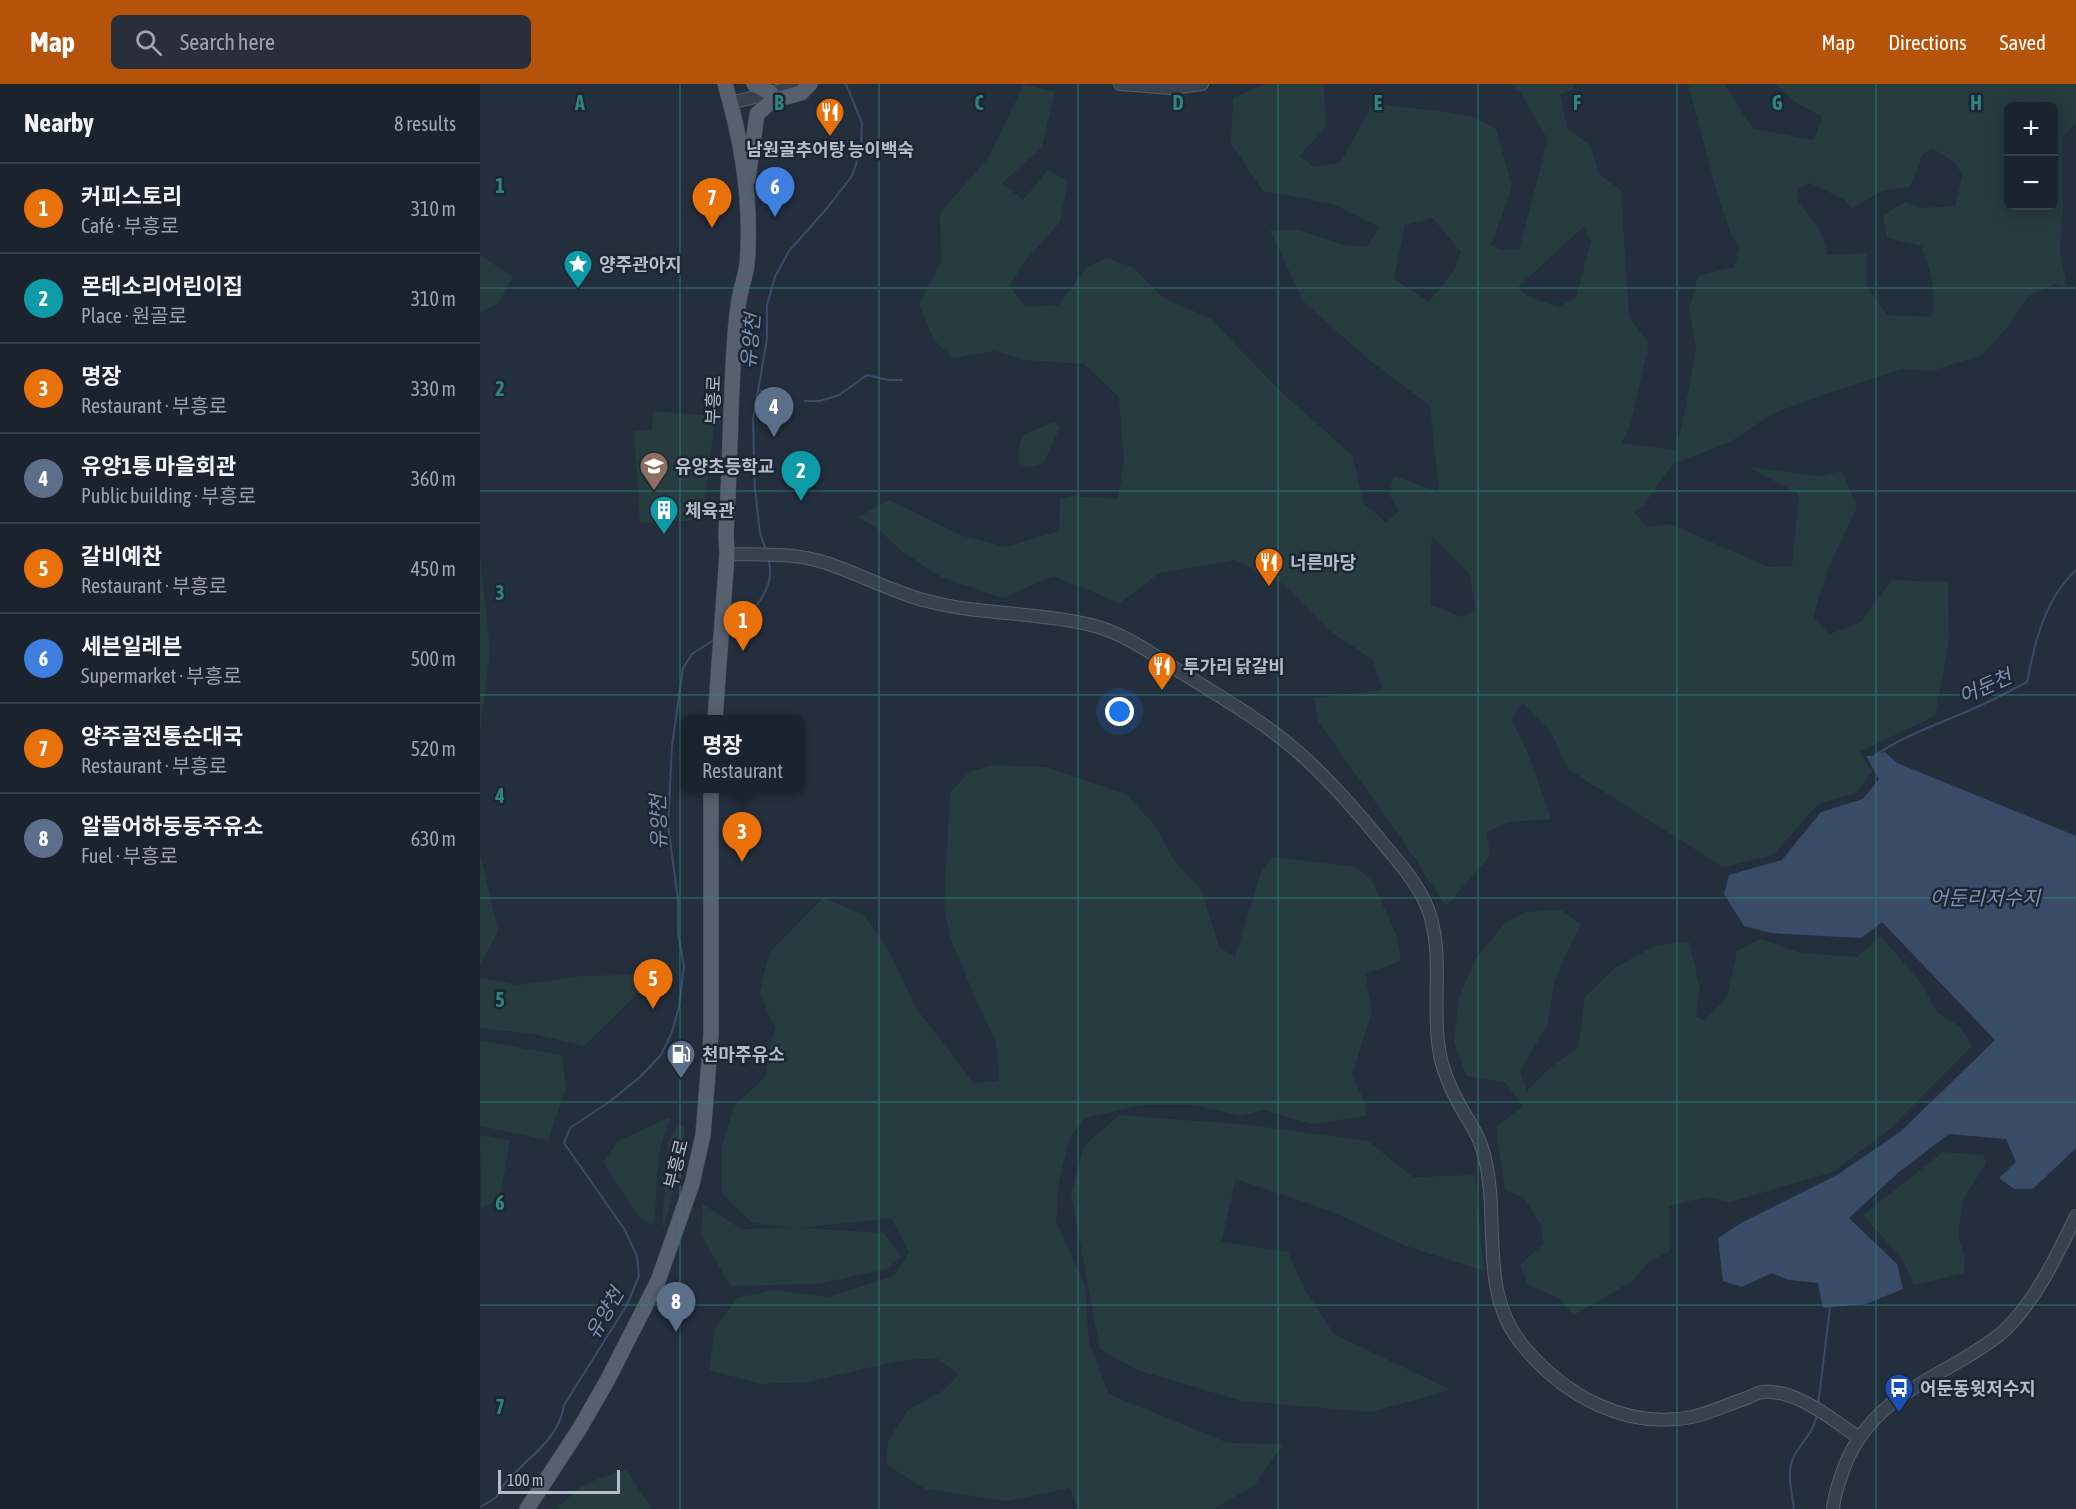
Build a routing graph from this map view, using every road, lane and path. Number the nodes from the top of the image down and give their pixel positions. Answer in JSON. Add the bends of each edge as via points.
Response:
{"nodes":[{"id":1,"x":725,"y":84,"type":"edge"},
{"id":2,"x":754,"y":84,"type":"edge"},
{"id":3,"x":805,"y":84,"type":"edge"},
{"id":4,"x":810,"y":84,"type":"edge"},
{"id":5,"x":1120,"y":84,"type":"edge"},
{"id":6,"x":1202,"y":84,"type":"edge"},
{"id":7,"x":771,"y":93,"type":"junction"},
{"id":8,"x":731,"y":103,"type":"junction"},
{"id":9,"x":745,"y":190,"type":"junction"},
{"id":10,"x":727,"y":554,"type":"junction"},
{"id":11,"x":715,"y":715,"type":"edge"},
{"id":12,"x":711,"y":793,"type":"edge"},
{"id":13,"x":2076,"y":1216,"type":"edge"},
{"id":14,"x":1894,"y":1401,"type":"junction"},
{"id":15,"x":1842,"y":1426,"type":"junction"},
{"id":16,"x":1858,"y":1437,"type":"junction"},
{"id":17,"x":1839,"y":1481,"type":"junction"},
{"id":18,"x":527,"y":1509,"type":"edge"},
{"id":19,"x":1833,"y":1509,"type":"edge"}],
"edges":[{"from":1,"to":8,"type":"main road","name":"부흥로"},
{"from":2,"to":7,"type":"main road"},
{"from":3,"to":7,"type":"street"},
{"from":4,"to":9,"type":"main road","via":[[801,93],[772,101],[758,114]]},
{"from":5,"to":6,"type":"street","via":[[1171,88]]},
{"from":7,"to":8,"type":"street"},
{"from":8,"to":9,"type":"main road","name":"부흥로"},
{"from":9,"to":10,"type":"main road","name":"부흥로","via":[[748,234],[734,353]]},
{"from":10,"to":11,"type":"main road","name":"부흥로"},
{"from":10,"to":15,"type":"street","via":[[791,556],[823,562],[928,602],[1089,624],[1122,634],[1307,759],[1399,863],[1418,888],[1432,919],[1439,1050],[1447,1080],[1483,1149],[1488,1173],[1494,1285],[1503,1314],[1522,1346],[1587,1400],[1637,1418],[1695,1417],[1763,1392],[1813,1406]]},
{"from":12,"to":18,"type":"main road","name":"부흥로","via":[[711,1035],[703,1135],[692,1184],[658,1281],[580,1428]]},
{"from":13,"to":14,"type":"street","via":[[2058,1255],[2008,1328]]},
{"from":14,"to":15,"type":"street","via":[[1886,1402],[1868,1420]]},
{"from":14,"to":16,"type":"street"},
{"from":15,"to":16,"type":"street"},
{"from":15,"to":17,"type":"street","via":[[1847,1443]]},
{"from":16,"to":17,"type":"street"},
{"from":17,"to":19,"type":"street"}]}
